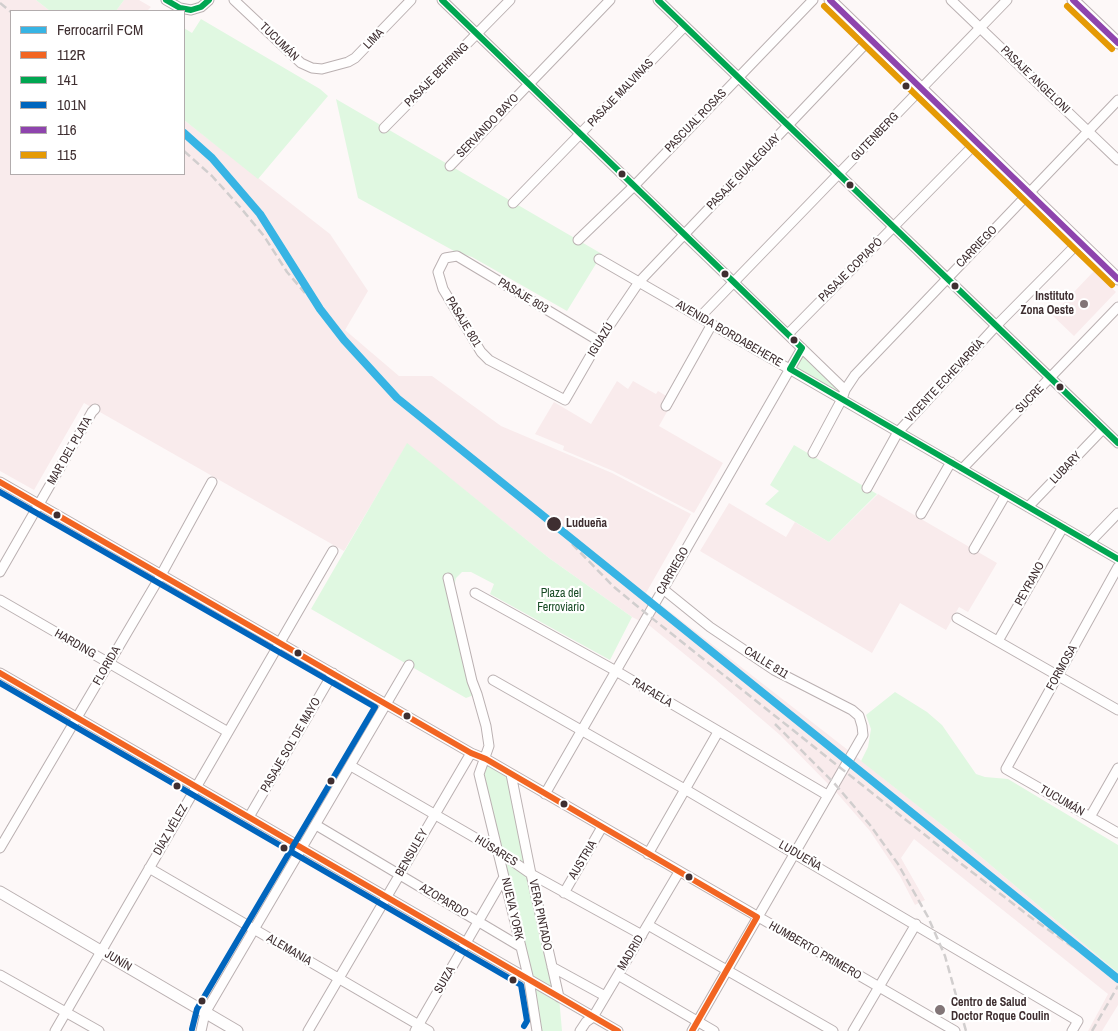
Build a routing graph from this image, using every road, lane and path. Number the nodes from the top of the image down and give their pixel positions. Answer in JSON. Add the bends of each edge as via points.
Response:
{"nodes":[{"id":1,"x":166,"y":0,"type":"edge"},
{"id":2,"x":209,"y":0,"type":"edge"},
{"id":3,"x":234,"y":0,"type":"edge"},
{"id":4,"x":411,"y":0,"type":"edge"},
{"id":5,"x":442,"y":0,"type":"edge"},
{"id":6,"x":510,"y":0,"type":"edge"},
{"id":7,"x":610,"y":0,"type":"edge"},
{"id":8,"x":658,"y":0,"type":"edge"},
{"id":9,"x":813,"y":0,"type":"edge"},
{"id":10,"x":830,"y":0,"type":"edge"},
{"id":11,"x":952,"y":0,"type":"edge"},
{"id":12,"x":1008,"y":0,"type":"edge"},
{"id":13,"x":1073,"y":0,"type":"edge"},
{"id":14,"x":685,"y":26,"type":"junction"},
{"id":15,"x":981,"y":28,"type":"junction"},
{"id":16,"x":477,"y":34,"type":"junction"},
{"id":17,"x":870,"y":39,"type":"junction"},
{"id":18,"x":1118,"y":43,"type":"edge"},
{"id":19,"x":330,"y":67,"type":"joint"},
{"id":20,"x":738,"y":77,"type":"junction"},
{"id":21,"x":529,"y":84,"type":"junction"},
{"id":22,"x":922,"y":89,"type":"junction"},
{"id":23,"x":1118,"y":100,"type":"edge"},
{"id":24,"x":788,"y":125,"type":"junction"},
{"id":25,"x":384,"y":128,"type":"dead end"},
{"id":26,"x":1088,"y":131,"type":"junction"},
{"id":27,"x":581,"y":134,"type":"junction"},
{"id":28,"x":976,"y":142,"type":"junction"},
{"id":29,"x":1118,"y":160,"type":"edge"},
{"id":30,"x":450,"y":166,"type":"dead end"},
{"id":31,"x":839,"y":174,"type":"junction"},
{"id":32,"x":634,"y":186,"type":"junction"},
{"id":33,"x":1029,"y":193,"type":"junction"},
{"id":34,"x":513,"y":203,"type":"dead end"},
{"id":35,"x":893,"y":227,"type":"junction"},
{"id":36,"x":684,"y":234,"type":"junction"},
{"id":37,"x":578,"y":240,"type":"dead end"},
{"id":38,"x":1080,"y":241,"type":"junction"},
{"id":39,"x":446,"y":258,"type":"joint"},
{"id":40,"x":599,"y":259,"type":"dead end"},
{"id":41,"x":947,"y":278,"type":"junction"},
{"id":42,"x":1118,"y":278,"type":"edge"},
{"id":43,"x":639,"y":282,"type":"junction"},
{"id":44,"x":734,"y":282,"type":"junction"},
{"id":45,"x":1118,"y":307,"type":"edge"},
{"id":46,"x":700,"y":317,"type":"junction"},
{"id":47,"x":712,"y":324,"type":"junction"},
{"id":48,"x":996,"y":326,"type":"junction"},
{"id":49,"x":788,"y":334,"type":"junction"},
{"id":50,"x":599,"y":341,"type":"junction"},
{"id":51,"x":802,"y":348,"type":"junction"},
{"id":52,"x":790,"y":369,"type":"junction"},
{"id":53,"x":1050,"y":378,"type":"junction"},
{"id":54,"x":844,"y":395,"type":"junction"},
{"id":55,"x":565,"y":400,"type":"joint"},
{"id":56,"x":666,"y":406,"type":"dead end"},
{"id":57,"x":95,"y":409,"type":"dead end"},
{"id":58,"x":1103,"y":429,"type":"junction"},
{"id":59,"x":898,"y":432,"type":"junction"},
{"id":60,"x":1118,"y":443,"type":"edge"},
{"id":61,"x":814,"y":453,"type":"dead end"},
{"id":62,"x":951,"y":462,"type":"junction"},
{"id":63,"x":962,"y":469,"type":"junction"},
{"id":64,"x":0,"y":482,"type":"edge"},
{"id":65,"x":212,"y":482,"type":"dead end"},
{"id":66,"x":867,"y":488,"type":"dead end"},
{"id":67,"x":1006,"y":494,"type":"junction"},
{"id":68,"x":40,"y":504,"type":"junction"},
{"id":69,"x":1028,"y":507,"type":"junction"},
{"id":70,"x":1118,"y":513,"type":"edge"},
{"id":71,"x":921,"y":514,"type":"dead end"},
{"id":72,"x":1063,"y":527,"type":"junction"},
{"id":73,"x":1090,"y":542,"type":"junction"},
{"id":74,"x":974,"y":549,"type":"dead end"},
{"id":75,"x":333,"y":551,"type":"dead end"},
{"id":76,"x":1118,"y":559,"type":"edge"},
{"id":77,"x":1118,"y":567,"type":"edge"},
{"id":78,"x":0,"y":572,"type":"edge"},
{"id":79,"x":161,"y":575,"type":"junction"},
{"id":80,"x":448,"y":578,"type":"dead end"},
{"id":81,"x":662,"y":589,"type":"junction"},
{"id":82,"x":475,"y":593,"type":"dead end"},
{"id":83,"x":0,"y":600,"type":"edge"},
{"id":84,"x":957,"y":618,"type":"dead end"},
{"id":85,"x":998,"y":641,"type":"junction"},
{"id":86,"x":280,"y":642,"type":"junction"},
{"id":87,"x":108,"y":664,"type":"junction"},
{"id":88,"x":410,"y":665,"type":"dead end"},
{"id":89,"x":616,"y":671,"type":"junction"},
{"id":90,"x":0,"y":673,"type":"edge"},
{"id":91,"x":334,"y":673,"type":"junction"},
{"id":92,"x":1058,"y":676,"type":"junction"},
{"id":93,"x":493,"y":680,"type":"dead end"},
{"id":94,"x":387,"y":704,"type":"junction"},
{"id":95,"x":1118,"y":710,"type":"edge"},
{"id":96,"x":76,"y":718,"type":"junction"},
{"id":97,"x":582,"y":730,"type":"junction"},
{"id":98,"x":228,"y":732,"type":"junction"},
{"id":99,"x":718,"y":732,"type":"junction"},
{"id":100,"x":471,"y":753,"type":"junction"},
{"id":101,"x":486,"y":759,"type":"junction"},
{"id":102,"x":351,"y":766,"type":"junction"},
{"id":103,"x":1118,"y":768,"type":"edge"},
{"id":104,"x":1006,"y":770,"type":"joint"},
{"id":105,"x":511,"y":774,"type":"junction"},
{"id":106,"x":196,"y":787,"type":"junction"},
{"id":107,"x":685,"y":789,"type":"junction"},
{"id":108,"x":545,"y":794,"type":"junction"},
{"id":109,"x":827,"y":795,"type":"junction"},
{"id":110,"x":435,"y":815,"type":"junction"},
{"id":111,"x":249,"y":817,"type":"junction"},
{"id":112,"x":1090,"y":817,"type":"junction"},
{"id":113,"x":316,"y":826,"type":"junction"},
{"id":114,"x":602,"y":828,"type":"junction"},
{"id":115,"x":1118,"y":833,"type":"edge"},
{"id":116,"x":0,"y":848,"type":"edge"},
{"id":117,"x":302,"y":849,"type":"junction"},
{"id":118,"x":498,"y":851,"type":"junction"},
{"id":119,"x":794,"y":852,"type":"junction"},
{"id":120,"x":648,"y":854,"type":"junction"},
{"id":121,"x":149,"y":868,"type":"junction"},
{"id":122,"x":680,"y":872,"type":"junction"},
{"id":123,"x":400,"y":874,"type":"junction"},
{"id":124,"x":531,"y":874,"type":"junction"},
{"id":125,"x":504,"y":876,"type":"junction"},
{"id":126,"x":0,"y":892,"type":"edge"},
{"id":127,"x":564,"y":893,"type":"junction"},
{"id":128,"x":387,"y":898,"type":"junction"},
{"id":129,"x":757,"y":917,"type":"junction"},
{"id":130,"x":478,"y":922,"type":"junction"},
{"id":131,"x":648,"y":924,"type":"junction"},
{"id":132,"x":916,"y":924,"type":"junction"},
{"id":133,"x":254,"y":930,"type":"junction"},
{"id":134,"x":642,"y":934,"type":"junction"},
{"id":135,"x":466,"y":944,"type":"junction"},
{"id":136,"x":521,"y":947,"type":"junction"},
{"id":137,"x":101,"y":951,"type":"junction"},
{"id":138,"x":552,"y":967,"type":"junction"},
{"id":139,"x":727,"y":970,"type":"junction"},
{"id":140,"x":0,"y":975,"type":"edge"},
{"id":141,"x":618,"y":975,"type":"junction"},
{"id":142,"x":340,"y":979,"type":"junction"},
{"id":143,"x":529,"y":980,"type":"junction"},
{"id":144,"x":878,"y":987,"type":"junction"},
{"id":145,"x":605,"y":996,"type":"junction"},
{"id":146,"x":559,"y":997,"type":"junction"},
{"id":147,"x":66,"y":1012,"type":"junction"},
{"id":148,"x":205,"y":1013,"type":"junction"},
{"id":149,"x":593,"y":1017,"type":"junction"},
{"id":150,"x":698,"y":1021,"type":"junction"},
{"id":151,"x":417,"y":1028,"type":"edge"},
{"id":152,"x":535,"y":1028,"type":"edge"},
{"id":153,"x":55,"y":1031,"type":"edge"},
{"id":154,"x":98,"y":1031,"type":"edge"},
{"id":155,"x":201,"y":1031,"type":"edge"},
{"id":156,"x":237,"y":1031,"type":"edge"},
{"id":157,"x":308,"y":1031,"type":"edge"},
{"id":158,"x":429,"y":1031,"type":"edge"},
{"id":159,"x":580,"y":1031,"type":"edge"},
{"id":160,"x":618,"y":1031,"type":"edge"},
{"id":161,"x":692,"y":1031,"type":"edge"},
{"id":162,"x":714,"y":1031,"type":"edge"},
{"id":163,"x":833,"y":1031,"type":"edge"},
{"id":164,"x":853,"y":1031,"type":"edge"},
{"id":165,"x":955,"y":1031,"type":"edge"},
{"id":166,"x":1072,"y":1031,"type":"edge"}],
"edges":[{"from":1,"to":2,"type":"street","via":[[191,10]]},
{"from":3,"to":19,"type":"street","name":"TUCUMÁN","via":[[301,64],[312,68]]},
{"from":4,"to":19,"type":"street","name":"LIMA","via":[[355,58]]},
{"from":5,"to":16,"type":"street"},
{"from":6,"to":16,"type":"street","name":"PASAJE BEHRING"},
{"from":7,"to":21,"type":"street","name":"SERVANDO BAYO"},
{"from":8,"to":14,"type":"street"},
{"from":9,"to":20,"type":"street","name":"PASCUAL ROSAS"},
{"from":10,"to":17,"type":"main road"},
{"from":11,"to":15,"type":"street","name":"PASAJE ANGELONI"},
{"from":12,"to":15,"type":"street","name":"GUTENBERG"},
{"from":13,"to":18,"type":"main road"},
{"from":14,"to":20,"type":"street"},
{"from":14,"to":27,"type":"street","name":"PASAJE MALVINAS"},
{"from":15,"to":22,"type":"street","name":"GUTENBERG"},
{"from":15,"to":26,"type":"street","name":"PASAJE ANGELONI"},
{"from":16,"to":21,"type":"street"},
{"from":16,"to":25,"type":"street","name":"PASAJE BEHRING"},
{"from":17,"to":22,"type":"main road"},
{"from":17,"to":24,"type":"street","name":"PASAJE GUALEGUAY"},
{"from":20,"to":24,"type":"street"},
{"from":20,"to":32,"type":"street","name":"PASCUAL ROSAS"},
{"from":21,"to":27,"type":"street"},
{"from":21,"to":30,"type":"street","name":"SERVANDO BAYO"},
{"from":22,"to":28,"type":"main road"},
{"from":22,"to":31,"type":"street","name":"GUTENBERG"},
{"from":23,"to":26,"type":"street","name":"CARRIEGO"},
{"from":24,"to":31,"type":"street"},
{"from":24,"to":36,"type":"street","name":"PASAJE GUALEGUAY"},
{"from":26,"to":29,"type":"street","name":"PASAJE ANGELONI"},
{"from":26,"to":33,"type":"street","name":"CARRIEGO"},
{"from":27,"to":32,"type":"street"},
{"from":27,"to":34,"type":"street","name":"PASAJE MALVINAS"},
{"from":28,"to":33,"type":"main road"},
{"from":28,"to":35,"type":"street","name":"PASAJE COPIAPÓ"},
{"from":31,"to":35,"type":"street"},
{"from":31,"to":44,"type":"street","name":"GUTENBERG"},
{"from":32,"to":36,"type":"street"},
{"from":32,"to":37,"type":"street","name":"PASCUAL ROSAS"},
{"from":33,"to":38,"type":"main road"},
{"from":33,"to":41,"type":"street","name":"CARRIEGO"},
{"from":35,"to":41,"type":"street"},
{"from":35,"to":49,"type":"street","name":"PASAJE COPIAPÓ"},
{"from":36,"to":43,"type":"street","name":"PASAJE GUALEGUAY"},
{"from":36,"to":44,"type":"street"},
{"from":38,"to":42,"type":"main road"},
{"from":38,"to":48,"type":"street","name":"VICENTE ECHEVARRÍA"},
{"from":39,"to":50,"type":"street","name":"PASAJE 803","via":[[457,256]]},
{"from":39,"to":55,"type":"street","name":"PASAJE 801","via":[[438,272],[443,289],[481,352],[489,360]]},
{"from":40,"to":43,"type":"street","name":"AVENIDA BORDABEHERE"},
{"from":41,"to":48,"type":"street"},
{"from":41,"to":54,"type":"street","name":"CARRIEGO","via":[[855,375]]},
{"from":43,"to":46,"type":"street","name":"AVENIDA BORDABEHERE"},
{"from":43,"to":50,"type":"street","name":"IGUAZÚ"},
{"from":44,"to":46,"type":"street","name":"GUTENBERG"},
{"from":44,"to":49,"type":"street"},
{"from":45,"to":53,"type":"street","name":"SUCRE"},
{"from":46,"to":47,"type":"street","name":"AVENIDA BORDABEHERE"},
{"from":47,"to":52,"type":"street","name":"AVENIDA BORDABEHERE"},
{"from":47,"to":56,"type":"street"},
{"from":48,"to":53,"type":"street"},
{"from":48,"to":59,"type":"street","name":"VICENTE ECHEVARRÍA"},
{"from":49,"to":51,"type":"street"},
{"from":50,"to":55,"type":"street","name":"IGUAZÚ"},
{"from":51,"to":52,"type":"street","name":"CARRIEGO"},
{"from":51,"to":54,"type":"street"},
{"from":52,"to":54,"type":"street","name":"AVENIDA BORDABEHERE"},
{"from":52,"to":81,"type":"street","name":"CARRIEGO"},
{"from":53,"to":58,"type":"street"},
{"from":53,"to":63,"type":"street","name":"SUCRE"},
{"from":54,"to":59,"type":"street","name":"AVENIDA BORDABEHERE"},
{"from":54,"to":61,"type":"street","name":"CARRIEGO"},
{"from":57,"to":68,"type":"street","name":"MAR DEL PLATA"},
{"from":58,"to":60,"type":"street"},
{"from":58,"to":69,"type":"street","name":"LUBARY"},
{"from":59,"to":62,"type":"street","name":"AVENIDA BORDABEHERE"},
{"from":59,"to":66,"type":"street","name":"VICENTE ECHEVARRÍA"},
{"from":62,"to":63,"type":"street","name":"AVENIDA BORDABEHERE"},
{"from":62,"to":71,"type":"street"},
{"from":63,"to":67,"type":"street","name":"AVENIDA BORDABEHERE"},
{"from":64,"to":68,"type":"street","name":"HUMBERTO PRIMERO"},
{"from":65,"to":79,"type":"street","name":"FLORIDA"},
{"from":67,"to":69,"type":"street","name":"AVENIDA BORDABEHERE"},
{"from":67,"to":74,"type":"street"},
{"from":68,"to":78,"type":"street","name":"MAR DEL PLATA"},
{"from":68,"to":79,"type":"street","name":"HUMBERTO PRIMERO"},
{"from":69,"to":72,"type":"street","name":"AVENIDA BORDABEHERE"},
{"from":70,"to":73,"type":"street"},
{"from":72,"to":73,"type":"street","name":"AVENIDA BORDABEHERE"},
{"from":72,"to":85,"type":"street","name":"PEYRANO"},
{"from":73,"to":76,"type":"street","name":"AVENIDA BORDABEHERE"},
{"from":75,"to":86,"type":"street","name":"DÍAZ VÉLEZ"},
{"from":77,"to":92,"type":"street","name":"FORMOSA"},
{"from":79,"to":86,"type":"street","name":"HUMBERTO PRIMERO"},
{"from":79,"to":87,"type":"street","name":"FLORIDA"},
{"from":80,"to":101,"type":"street","name":"NUEVA YORK","via":[[486,726],[489,746]]},
{"from":81,"to":89,"type":"street","name":"CARRIEGO"},
{"from":81,"to":109,"type":"street","name":"CALLE 811","via":[[710,627],[774,670],[859,716],[863,735]]},
{"from":82,"to":89,"type":"street","name":"RAFAELA"},
{"from":83,"to":87,"type":"street","name":"HARDING"},
{"from":84,"to":85,"type":"street"},
{"from":85,"to":92,"type":"street"},
{"from":86,"to":91,"type":"street","name":"HUMBERTO PRIMERO"},
{"from":86,"to":98,"type":"street","name":"DÍAZ VÉLEZ"},
{"from":87,"to":96,"type":"street","name":"FLORIDA"},
{"from":87,"to":98,"type":"street","name":"HARDING"},
{"from":88,"to":94,"type":"street"},
{"from":89,"to":97,"type":"street","name":"CARRIEGO"},
{"from":89,"to":99,"type":"street","name":"RAFAELA"},
{"from":90,"to":96,"type":"street"},
{"from":91,"to":94,"type":"street","name":"HUMBERTO PRIMERO"},
{"from":91,"to":111,"type":"street","name":"PASAJE SOL DE MAYO"},
{"from":92,"to":95,"type":"street"},
{"from":92,"to":104,"type":"street","name":"FORMOSA"},
{"from":93,"to":97,"type":"street","name":"LUDUEÑA"},
{"from":94,"to":100,"type":"street","name":"HUMBERTO PRIMERO"},
{"from":94,"to":102,"type":"street"},
{"from":96,"to":106,"type":"street"},
{"from":96,"to":116,"type":"street","name":"FLORIDA"},
{"from":97,"to":107,"type":"street","name":"LUDUEÑA"},
{"from":97,"to":108,"type":"street","name":"CARRIEGO"},
{"from":98,"to":106,"type":"street","name":"DÍAZ VÉLEZ"},
{"from":99,"to":107,"type":"street"},
{"from":99,"to":109,"type":"street","name":"RAFAELA"},
{"from":100,"to":101,"type":"street","name":"HUMBERTO PRIMERO"},
{"from":100,"to":110,"type":"street","name":"BENSULEY"},
{"from":101,"to":105,"type":"street","name":"HUMBERTO PRIMERO"},
{"from":101,"to":118,"type":"street","name":"NUEVA YORK","via":[[479,774]]},
{"from":102,"to":110,"type":"street","name":"HÚSARES"},
{"from":102,"to":113,"type":"street"},
{"from":103,"to":112,"type":"street"},
{"from":104,"to":112,"type":"street","name":"TUCUMÁN"},
{"from":105,"to":108,"type":"street","name":"HUMBERTO PRIMERO"},
{"from":105,"to":124,"type":"street","name":"VERA PINTADO"},
{"from":106,"to":111,"type":"street"},
{"from":106,"to":121,"type":"street","name":"DÍAZ VÉLEZ"},
{"from":107,"to":119,"type":"street","name":"LUDUEÑA"},
{"from":107,"to":120,"type":"street"},
{"from":108,"to":114,"type":"street","name":"HUMBERTO PRIMERO"},
{"from":109,"to":119,"type":"street"},
{"from":110,"to":118,"type":"street","name":"HÚSARES"},
{"from":110,"to":123,"type":"street","name":"BENSULEY"},
{"from":111,"to":117,"type":"street"},
{"from":112,"to":115,"type":"street","name":"TUCUMÁN"},
{"from":113,"to":117,"type":"street"},
{"from":113,"to":123,"type":"street","name":"AZOPARDO"},
{"from":114,"to":120,"type":"street","name":"HUMBERTO PRIMERO"},
{"from":114,"to":127,"type":"street","name":"AUSTRIA"},
{"from":117,"to":128,"type":"street"},
{"from":117,"to":133,"type":"street"},
{"from":118,"to":124,"type":"street","name":"HÚSARES"},
{"from":118,"to":125,"type":"street","name":"NUEVA YORK"},
{"from":119,"to":129,"type":"street"},
{"from":119,"to":132,"type":"street","name":"LUDUEÑA"},
{"from":120,"to":122,"type":"street","name":"HUMBERTO PRIMERO"},
{"from":121,"to":133,"type":"street","name":"ALEMANIA"},
{"from":121,"to":137,"type":"street","name":"DÍAZ VÉLEZ"},
{"from":122,"to":129,"type":"street","name":"HUMBERTO PRIMERO"},
{"from":122,"to":131,"type":"street","name":"MADRID"},
{"from":123,"to":128,"type":"street","name":"BENSULEY"},
{"from":123,"to":130,"type":"street","name":"AZOPARDO"},
{"from":124,"to":127,"type":"street","name":"HÚSARES"},
{"from":124,"to":138,"type":"street","name":"VERA PINTADO"},
{"from":125,"to":130,"type":"street","name":"SUIZA"},
{"from":125,"to":136,"type":"street","name":"NUEVA YORK"},
{"from":126,"to":137,"type":"main road","name":"JUNÍN"},
{"from":127,"to":134,"type":"street","name":"HÚSARES"},
{"from":128,"to":135,"type":"street"},
{"from":128,"to":142,"type":"street","name":"BENSULEY"},
{"from":129,"to":139,"type":"street"},
{"from":129,"to":144,"type":"street","name":"HUMBERTO PRIMERO"},
{"from":130,"to":135,"type":"street","name":"SUIZA"},
{"from":130,"to":136,"type":"street","name":"AZOPARDO"},
{"from":131,"to":134,"type":"street","name":"MADRID"},
{"from":131,"to":139,"type":"street"},
{"from":132,"to":144,"type":"street"},
{"from":132,"to":166,"type":"street","name":"LUDUEÑA","via":[[1078,1021]]},
{"from":133,"to":142,"type":"street","name":"ALEMANIA"},
{"from":133,"to":148,"type":"street"},
{"from":134,"to":141,"type":"street","name":"MADRID"},
{"from":135,"to":143,"type":"street"},
{"from":135,"to":151,"type":"street","name":"SUIZA"},
{"from":136,"to":143,"type":"street","name":"NUEVA YORK"},
{"from":137,"to":147,"type":"street","name":"DÍAZ VÉLEZ"},
{"from":137,"to":148,"type":"main road","name":"JUNÍN"},
{"from":138,"to":145,"type":"street"},
{"from":138,"to":146,"type":"street","name":"VERA PINTADO"},
{"from":139,"to":150,"type":"street"},
{"from":139,"to":163,"type":"street"},
{"from":140,"to":147,"type":"street"},
{"from":141,"to":145,"type":"street","name":"MADRID"},
{"from":141,"to":150,"type":"street"},
{"from":142,"to":151,"type":"street","name":"ALEMANIA"},
{"from":142,"to":157,"type":"street","name":"BENSULEY"},
{"from":143,"to":146,"type":"street"},
{"from":143,"to":152,"type":"street","name":"NUEVA YORK"},
{"from":144,"to":164,"type":"street"},
{"from":144,"to":165,"type":"street","name":"HUMBERTO PRIMERO"},
{"from":145,"to":149,"type":"street","name":"MADRID"},
{"from":146,"to":149,"type":"street"},
{"from":147,"to":153,"type":"street","name":"DÍAZ VÉLEZ"},
{"from":147,"to":154,"type":"street"},
{"from":148,"to":155,"type":"street"},
{"from":148,"to":156,"type":"main road","name":"JUNÍN"},
{"from":149,"to":159,"type":"street","name":"MADRID"},
{"from":149,"to":160,"type":"street"},
{"from":150,"to":161,"type":"street"},
{"from":150,"to":162,"type":"street"},
{"from":151,"to":158,"type":"street","name":"ALEMANIA"}]}
